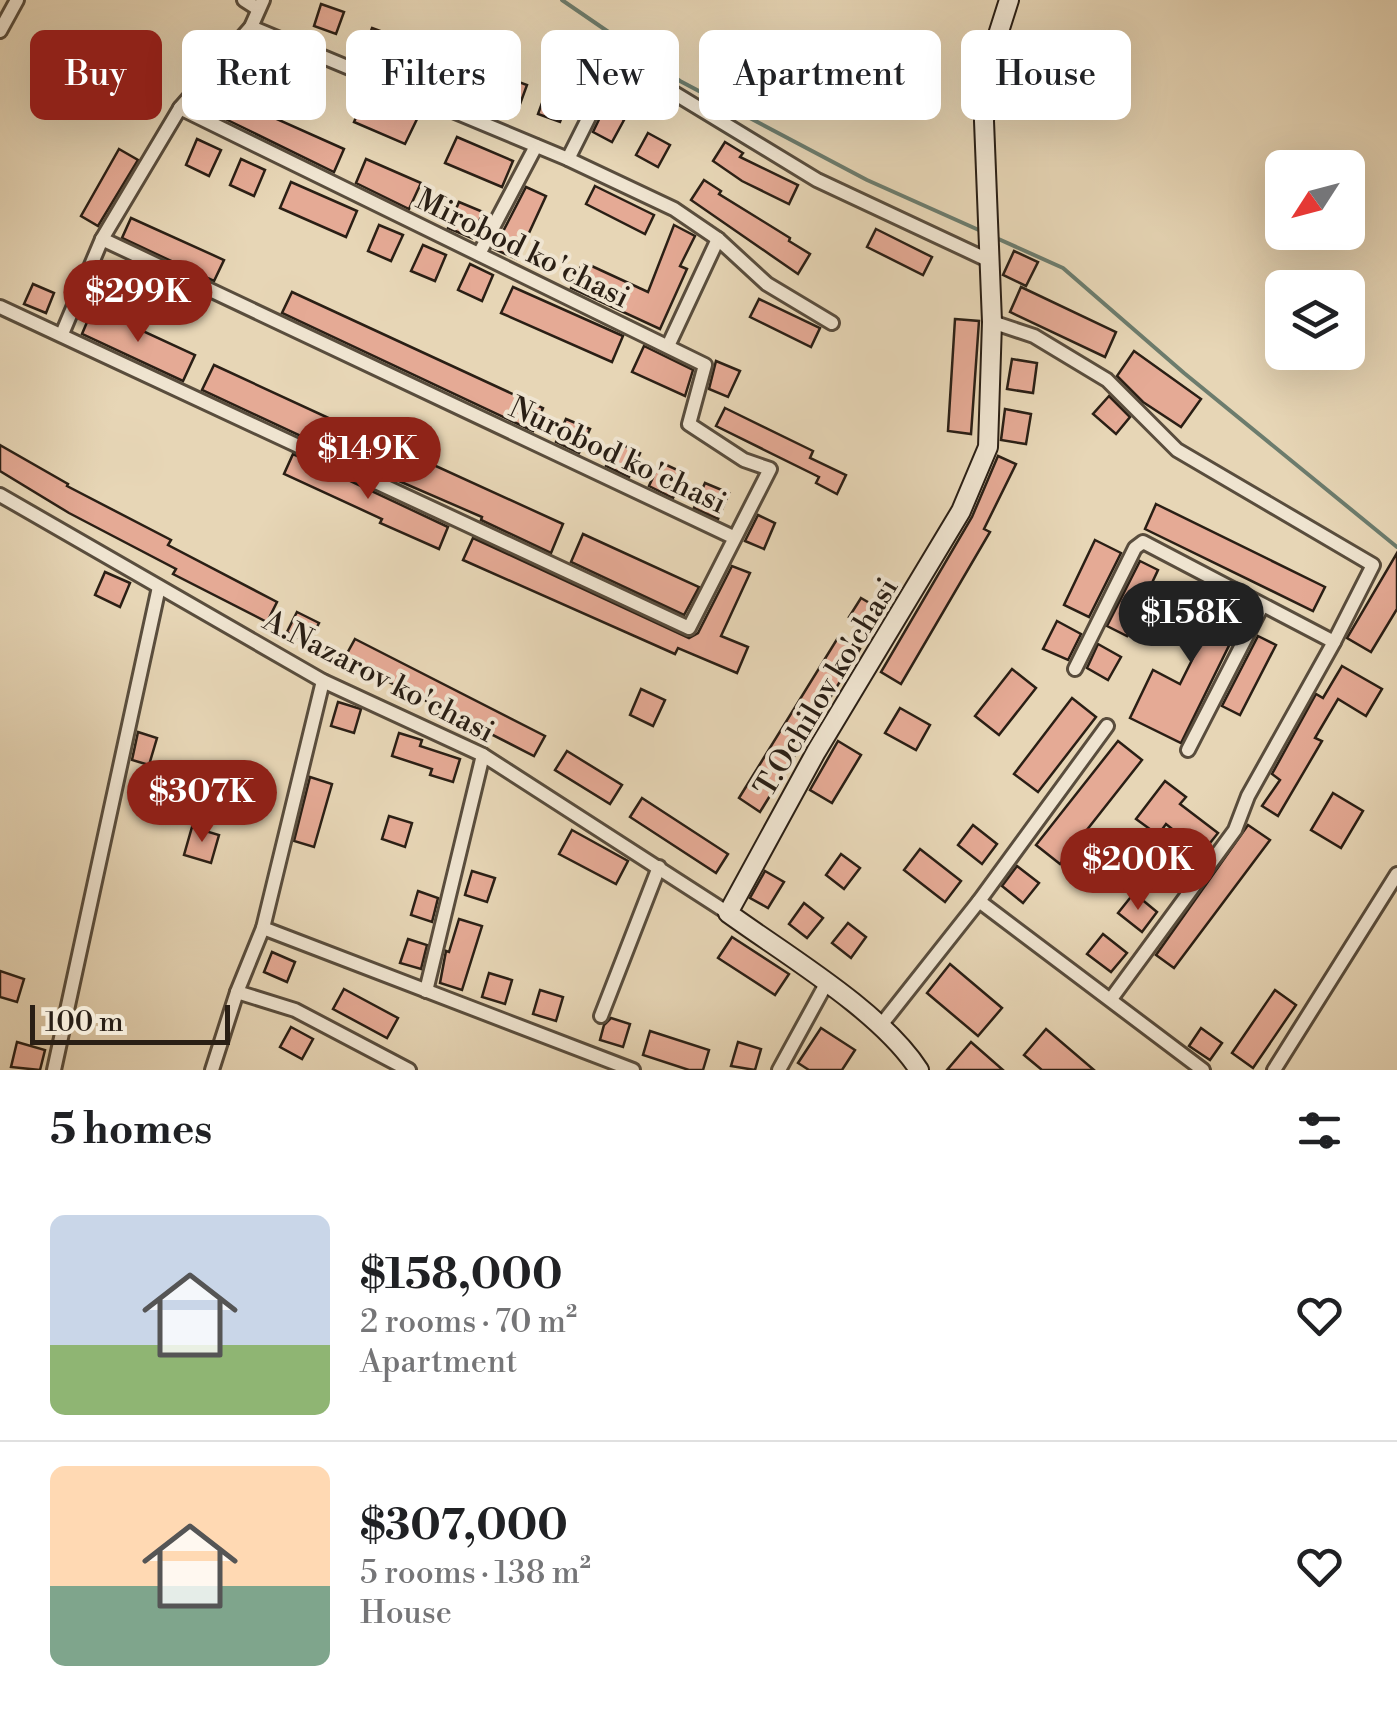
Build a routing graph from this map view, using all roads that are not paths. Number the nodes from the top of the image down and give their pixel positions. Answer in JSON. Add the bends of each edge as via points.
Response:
{"nodes":[{"id":1,"x":17,"y":0,"type":"edge"},
{"id":2,"x":244,"y":0,"type":"edge"},
{"id":3,"x":1010,"y":0,"type":"edge"},
{"id":4,"x":261,"y":4,"type":"edge"},
{"id":5,"x":251,"y":27,"type":"junction"},
{"id":6,"x":0,"y":31,"type":"edge"},
{"id":7,"x":180,"y":108,"type":"junction"},
{"id":8,"x":536,"y":146,"type":"junction"},
{"id":9,"x":568,"y":159,"type":"junction"},
{"id":10,"x":102,"y":239,"type":"junction"},
{"id":11,"x":718,"y":239,"type":"junction"},
{"id":12,"x":989,"y":252,"type":"junction"},
{"id":13,"x":480,"y":254,"type":"junction"},
{"id":14,"x":0,"y":307,"type":"edge"},
{"id":15,"x":992,"y":322,"type":"junction"},
{"id":16,"x":832,"y":323,"type":"dead end"},
{"id":17,"x":62,"y":334,"type":"junction"},
{"id":18,"x":668,"y":346,"type":"junction"},
{"id":19,"x":0,"y":496,"type":"edge"},
{"id":20,"x":733,"y":537,"type":"junction"},
{"id":21,"x":159,"y":587,"type":"junction"},
{"id":22,"x":1262,"y":606,"type":"junction"},
{"id":23,"x":1334,"y":642,"type":"junction"},
{"id":24,"x":1074,"y":669,"type":"dead end"},
{"id":25,"x":323,"y":681,"type":"junction"},
{"id":26,"x":1107,"y":726,"type":"dead end"},
{"id":27,"x":1188,"y":750,"type":"dead end"},
{"id":28,"x":483,"y":755,"type":"junction"},
{"id":29,"x":659,"y":867,"type":"junction"},
{"id":30,"x":1397,"y":874,"type":"edge"},
{"id":31,"x":979,"y":901,"type":"junction"},
{"id":32,"x":728,"y":913,"type":"junction"},
{"id":33,"x":264,"y":928,"type":"junction"},
{"id":34,"x":826,"y":984,"type":"junction"},
{"id":35,"x":426,"y":991,"type":"junction"},
{"id":36,"x":237,"y":992,"type":"junction"},
{"id":37,"x":1111,"y":1000,"type":"junction"},
{"id":38,"x":602,"y":1016,"type":"dead end"},
{"id":39,"x":881,"y":1025,"type":"junction"},
{"id":40,"x":54,"y":1070,"type":"edge"},
{"id":41,"x":212,"y":1070,"type":"edge"},
{"id":42,"x":410,"y":1070,"type":"edge"},
{"id":43,"x":633,"y":1070,"type":"edge"},
{"id":44,"x":780,"y":1070,"type":"edge"},
{"id":45,"x":919,"y":1070,"type":"edge"},
{"id":46,"x":1203,"y":1070,"type":"edge"},
{"id":47,"x":1274,"y":1070,"type":"edge"}],
"edges":[{"from":1,"to":6,"type":"street"},
{"from":2,"to":4,"type":"street"},
{"from":3,"to":12,"type":"main road","name":"T.Ochilov ko'chasi","via":[[988,66]]},
{"from":4,"to":5,"type":"street"},
{"from":5,"to":7,"type":"street"},
{"from":5,"to":8,"type":"street"},
{"from":7,"to":10,"type":"street"},
{"from":7,"to":13,"type":"street","name":"Mirobod ko'chasi"},
{"from":8,"to":9,"type":"street"},
{"from":8,"to":13,"type":"street"},
{"from":9,"to":11,"type":"street","via":[[674,208]]},
{"from":9,"to":12,"type":"street","via":[[610,75],[628,65],[817,180]]},
{"from":10,"to":17,"type":"street"},
{"from":10,"to":20,"type":"street","name":"Nurobod ko'chasi"},
{"from":11,"to":16,"type":"street","via":[[767,284]]},
{"from":11,"to":18,"type":"street"},
{"from":12,"to":15,"type":"main road","name":"T.Ochilov ko'chasi"},
{"from":13,"to":18,"type":"street","name":"Mirobod ko'chasi"},
{"from":14,"to":17,"type":"street"},
{"from":15,"to":23,"type":"street","via":[[1034,336],[1107,380],[1177,450],[1373,565]]},
{"from":15,"to":32,"type":"main road","name":"T.Ochilov ko'chasi","via":[[988,448],[961,511]]},
{"from":17,"to":20,"type":"street","via":[[689,628]]},
{"from":18,"to":20,"type":"street","name":"Mirobod ko'chasi","via":[[706,365],[688,424],[770,469]]},
{"from":19,"to":21,"type":"street","name":"A.Nazarov ko'chasi"},
{"from":21,"to":25,"type":"street","name":"A.Nazarov ko'chasi"},
{"from":21,"to":40,"type":"street"},
{"from":22,"to":23,"type":"street"},
{"from":22,"to":24,"type":"street","via":[[1143,542]]},
{"from":22,"to":27,"type":"street"},
{"from":23,"to":37,"type":"street","via":[[1234,830]]},
{"from":25,"to":28,"type":"street","name":"A.Nazarov ko'chasi"},
{"from":25,"to":33,"type":"street"},
{"from":26,"to":31,"type":"street"},
{"from":28,"to":29,"type":"street","name":"A.Nazarov ko'chasi"},
{"from":28,"to":35,"type":"street"},
{"from":29,"to":32,"type":"street","name":"A.Nazarov ko'chasi"},
{"from":29,"to":38,"type":"street"},
{"from":30,"to":47,"type":"street"},
{"from":31,"to":37,"type":"street"},
{"from":31,"to":39,"type":"street"},
{"from":32,"to":34,"type":"main road"},
{"from":33,"to":35,"type":"street"},
{"from":33,"to":36,"type":"street"},
{"from":34,"to":39,"type":"main road"},
{"from":34,"to":44,"type":"street"},
{"from":35,"to":43,"type":"street"},
{"from":36,"to":41,"type":"street"},
{"from":36,"to":42,"type":"street","via":[[296,1010]]},
{"from":37,"to":46,"type":"street"},
{"from":39,"to":45,"type":"main road"}]}
